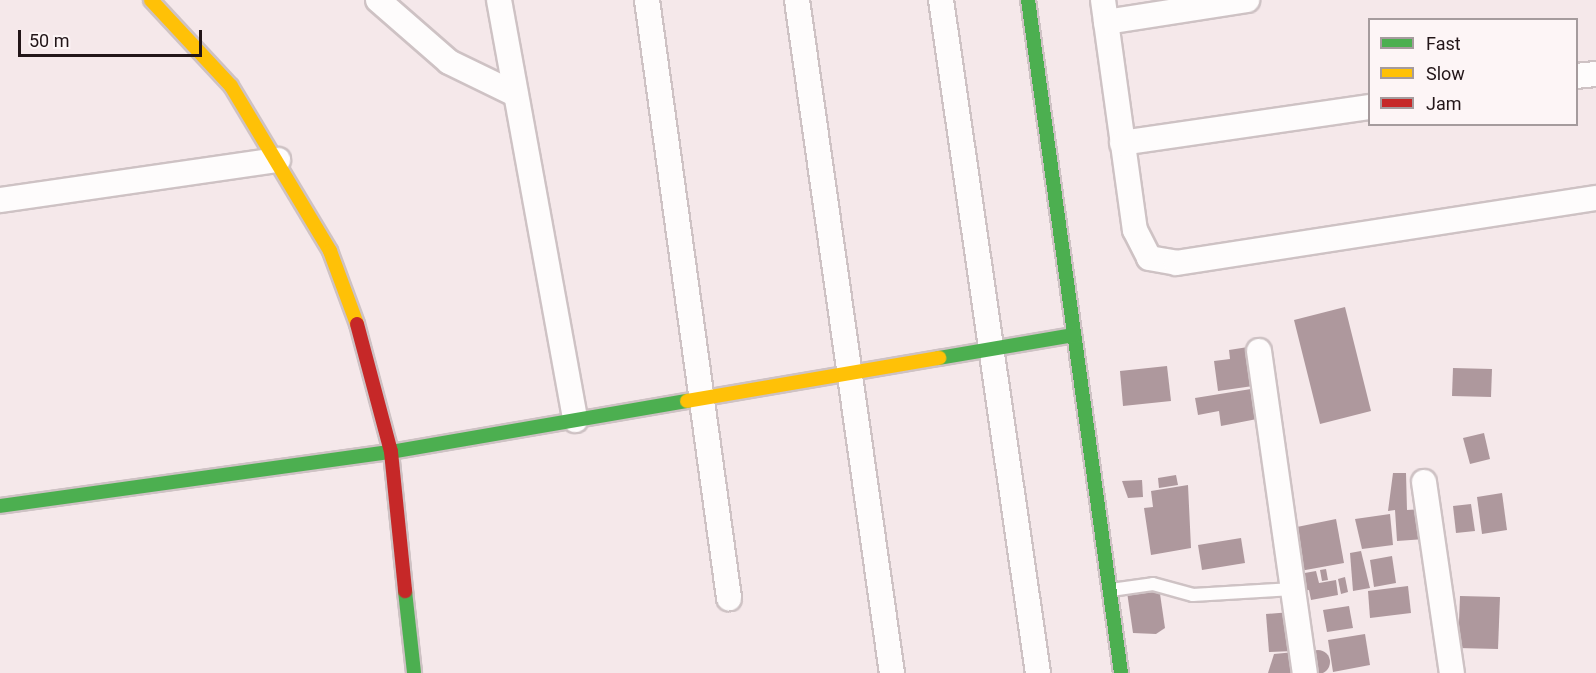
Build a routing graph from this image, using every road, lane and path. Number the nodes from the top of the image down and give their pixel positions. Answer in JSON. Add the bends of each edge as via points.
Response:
{"nodes":[{"id":1,"x":151,"y":0,"type":"edge"},
{"id":2,"x":378,"y":0,"type":"edge"},
{"id":3,"x":499,"y":0,"type":"edge"},
{"id":4,"x":647,"y":0,"type":"edge"},
{"id":5,"x":797,"y":0,"type":"edge"},
{"id":6,"x":941,"y":0,"type":"edge"},
{"id":7,"x":1028,"y":0,"type":"edge"},
{"id":8,"x":1247,"y":0,"type":"edge"},
{"id":9,"x":1104,"y":11,"type":"edge"},
{"id":10,"x":1596,"y":74,"type":"edge"},
{"id":11,"x":1578,"y":76,"type":"edge"},
{"id":12,"x":515,"y":94,"type":"junction"},
{"id":13,"x":1368,"y":107,"type":"edge"},
{"id":14,"x":1122,"y":143,"type":"junction"},
{"id":15,"x":278,"y":160,"type":"junction"},
{"id":16,"x":1596,"y":198,"type":"edge"},
{"id":17,"x":0,"y":200,"type":"edge"},
{"id":18,"x":1074,"y":335,"type":"junction"},
{"id":19,"x":991,"y":349,"type":"junction"},
{"id":20,"x":1259,"y":351,"type":"dead end"},
{"id":21,"x":850,"y":373,"type":"junction"},
{"id":22,"x":701,"y":398,"type":"junction"},
{"id":23,"x":575,"y":420,"type":"junction"},
{"id":24,"x":391,"y":452,"type":"junction"},
{"id":25,"x":1424,"y":482,"type":"dead end"},
{"id":26,"x":0,"y":506,"type":"edge"},
{"id":27,"x":1293,"y":589,"type":"junction"},
{"id":28,"x":1109,"y":590,"type":"junction"},
{"id":29,"x":729,"y":598,"type":"dead end"},
{"id":30,"x":414,"y":673,"type":"edge"},
{"id":31,"x":892,"y":673,"type":"edge"},
{"id":32,"x":1038,"y":673,"type":"edge"},
{"id":33,"x":1121,"y":673,"type":"edge"},
{"id":34,"x":1305,"y":673,"type":"edge"},
{"id":35,"x":1452,"y":673,"type":"edge"}],
"edges":[{"from":1,"to":15,"type":"street","via":[[231,86]]},
{"from":2,"to":12,"type":"street","via":[[449,62]]},
{"from":3,"to":12,"type":"street"},
{"from":4,"to":22,"type":"street"},
{"from":5,"to":21,"type":"street"},
{"from":6,"to":19,"type":"street"},
{"from":7,"to":18,"type":"street"},
{"from":8,"to":9,"type":"street"},
{"from":9,"to":14,"type":"street"},
{"from":10,"to":11,"type":"street"},
{"from":12,"to":23,"type":"street"},
{"from":13,"to":14,"type":"street"},
{"from":14,"to":16,"type":"street","via":[[1135,230],[1149,258],[1162,263]]},
{"from":15,"to":17,"type":"street"},
{"from":15,"to":24,"type":"street","via":[[330,251],[353,309]]},
{"from":18,"to":19,"type":"street"},
{"from":18,"to":28,"type":"street"},
{"from":19,"to":21,"type":"street"},
{"from":19,"to":32,"type":"street"},
{"from":20,"to":27,"type":"street"},
{"from":21,"to":22,"type":"street"},
{"from":21,"to":31,"type":"street"},
{"from":22,"to":23,"type":"street"},
{"from":22,"to":29,"type":"street"},
{"from":23,"to":24,"type":"street"},
{"from":24,"to":26,"type":"street"},
{"from":24,"to":30,"type":"street"},
{"from":25,"to":35,"type":"street"},
{"from":27,"to":28,"type":"lane","via":[[1193,595],[1153,584]]},
{"from":27,"to":34,"type":"street"},
{"from":28,"to":33,"type":"street"}]}
